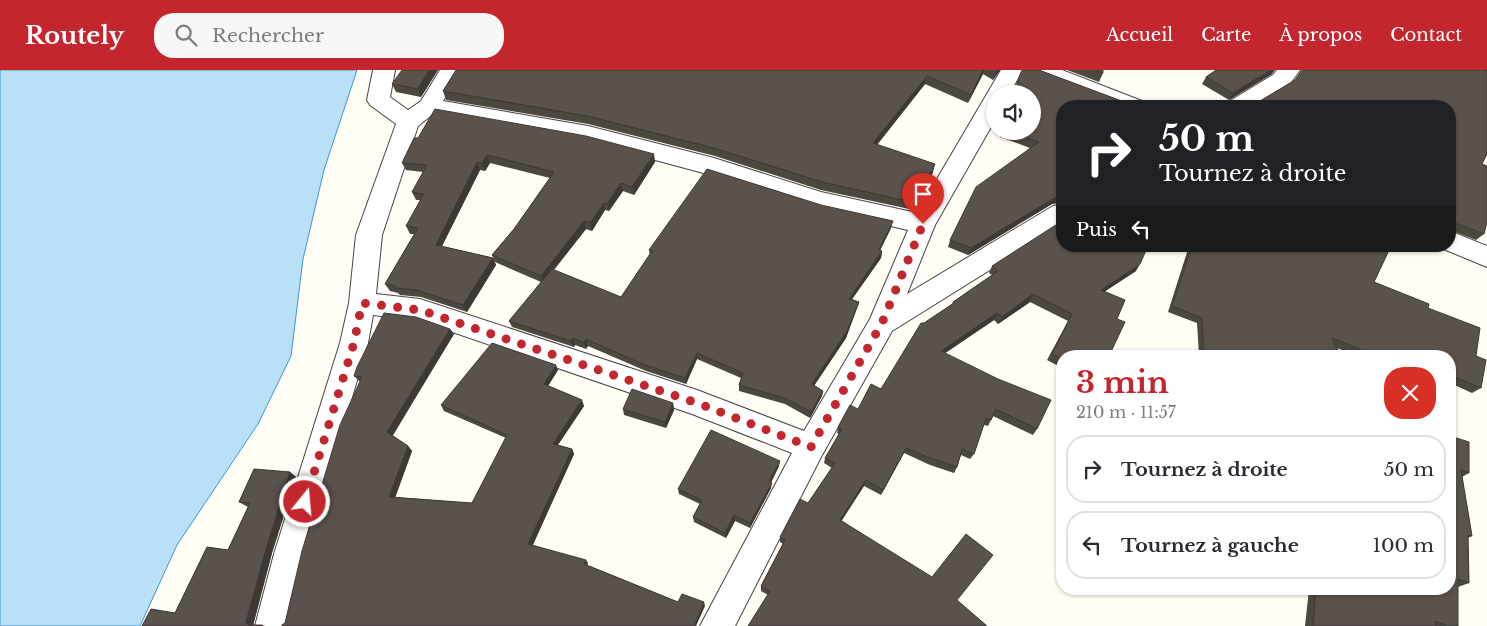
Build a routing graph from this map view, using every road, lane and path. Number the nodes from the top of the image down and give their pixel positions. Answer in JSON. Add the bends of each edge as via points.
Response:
{"nodes":[{"id":1,"x":384,"y":70,"type":"edge"},
{"id":2,"x":451,"y":70,"type":"edge"},
{"id":3,"x":1012,"y":70,"type":"edge"},
{"id":4,"x":1040,"y":70,"type":"edge"},
{"id":5,"x":1289,"y":70,"type":"edge"},
{"id":6,"x":1003,"y":85,"type":"edge"},
{"id":7,"x":1118,"y":100,"type":"edge"},
{"id":8,"x":1248,"y":100,"type":"edge"},
{"id":9,"x":419,"y":114,"type":"junction"},
{"id":10,"x":986,"y":116,"type":"edge"},
{"id":11,"x":1056,"y":217,"type":"edge"},
{"id":12,"x":923,"y":224,"type":"junction"},
{"id":13,"x":1456,"y":244,"type":"edge"},
{"id":14,"x":1487,"y":257,"type":"edge"},
{"id":15,"x":362,"y":303,"type":"junction"},
{"id":16,"x":882,"y":323,"type":"junction"},
{"id":17,"x":811,"y":447,"type":"junction"},
{"id":18,"x":272,"y":626,"type":"edge"},
{"id":19,"x":717,"y":626,"type":"edge"}],
"edges":[{"from":1,"to":9,"type":"street","via":[[378,100]]},
{"from":2,"to":9,"type":"street"},
{"from":3,"to":6,"type":"street"},
{"from":4,"to":7,"type":"street"},
{"from":5,"to":8,"type":"street","via":[[1281,80]]},
{"from":9,"to":12,"type":"street","via":[[588,134],[714,167],[821,201]]},
{"from":9,"to":15,"type":"street","via":[[369,235]]},
{"from":10,"to":12,"type":"street"},
{"from":11,"to":16,"type":"street"},
{"from":12,"to":16,"type":"street"},
{"from":13,"to":14,"type":"street"},
{"from":15,"to":17,"type":"street","via":[[420,310],[697,403]]},
{"from":15,"to":18,"type":"street","via":[[354,343],[290,554]]},
{"from":16,"to":17,"type":"street"},
{"from":17,"to":19,"type":"street"}]}
